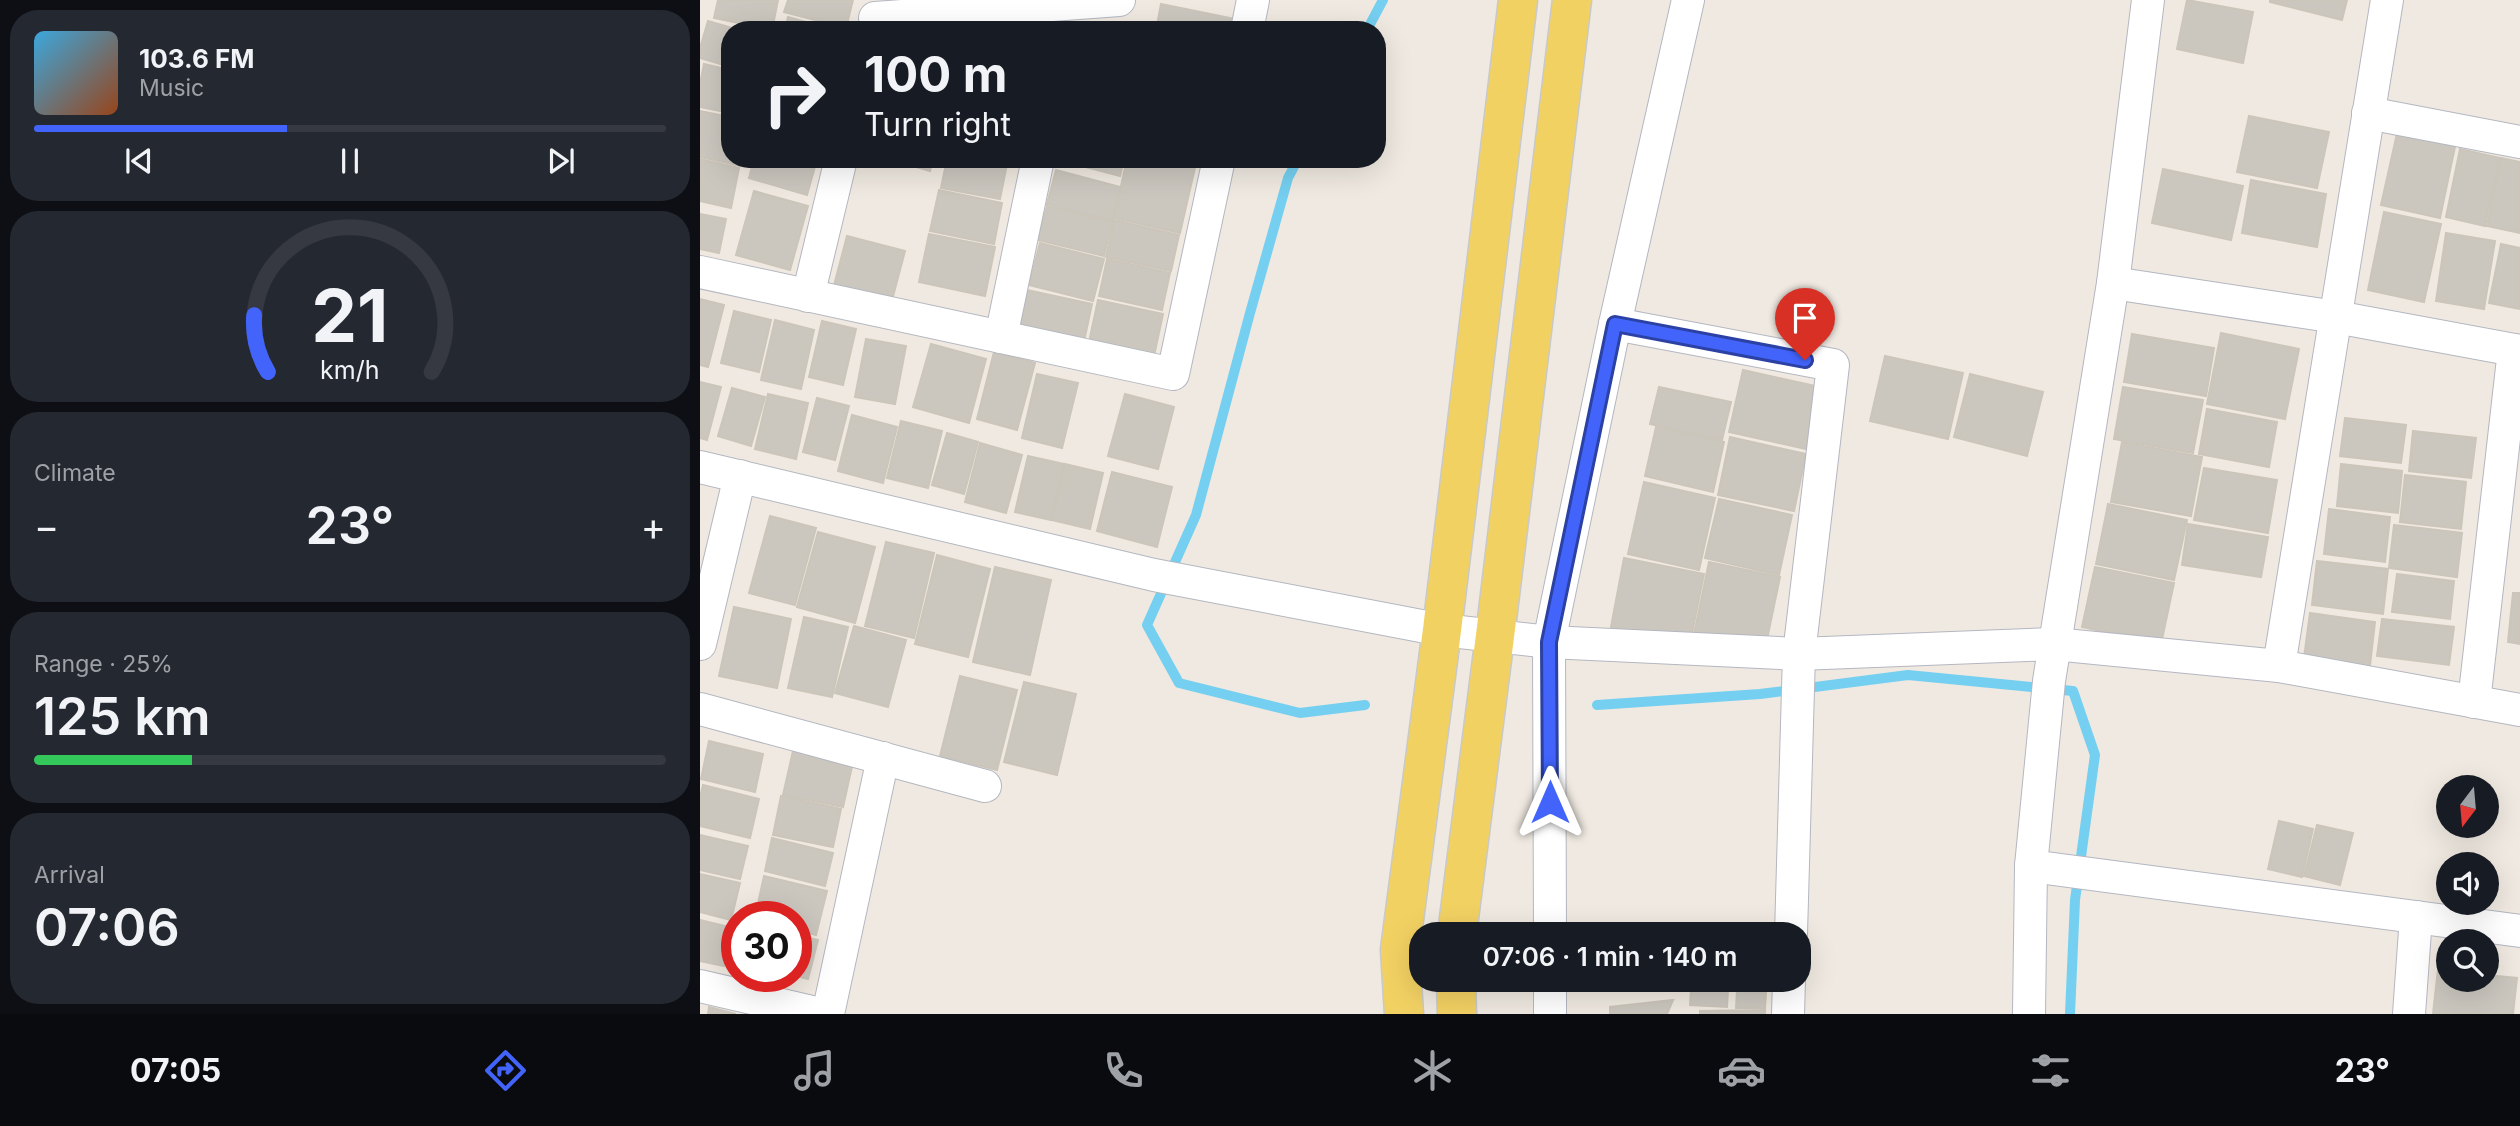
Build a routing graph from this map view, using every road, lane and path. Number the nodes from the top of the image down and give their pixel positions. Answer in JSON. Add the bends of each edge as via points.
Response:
{"nodes":[{"id":1,"x":1119,"y":0,"type":"edge"},
{"id":2,"x":1253,"y":0,"type":"edge"},
{"id":3,"x":1518,"y":0,"type":"edge"},
{"id":4,"x":1572,"y":0,"type":"edge"},
{"id":5,"x":1688,"y":0,"type":"edge"},
{"id":6,"x":2148,"y":0,"type":"edge"},
{"id":7,"x":2387,"y":0,"type":"edge"},
{"id":8,"x":875,"y":16,"type":"edge"},
{"id":9,"x":1067,"y":18,"type":"edge"},
{"id":10,"x":1249,"y":21,"type":"edge"},
{"id":11,"x":2368,"y":113,"type":"junction"},
{"id":12,"x":2520,"y":142,"type":"edge"},
{"id":13,"x":839,"y":168,"type":"edge"},
{"id":14,"x":1036,"y":168,"type":"edge"},
{"id":15,"x":1217,"y":168,"type":"edge"},
{"id":16,"x":700,"y":272,"type":"edge"},
{"id":17,"x":2112,"y":284,"type":"junction"},
{"id":18,"x":808,"y":296,"type":"junction"},
{"id":19,"x":2336,"y":317,"type":"junction"},
{"id":20,"x":1615,"y":324,"type":"junction"},
{"id":21,"x":1001,"y":337,"type":"junction"},
{"id":22,"x":2517,"y":351,"type":"edge"},
{"id":23,"x":700,"y":467,"type":"edge"},
{"id":24,"x":740,"y":476,"type":"junction"},
{"id":25,"x":1442,"y":630,"type":"junction"},
{"id":26,"x":1495,"y":636,"type":"junction"},
{"id":27,"x":1549,"y":642,"type":"junction"},
{"id":28,"x":700,"y":644,"type":"edge"},
{"id":29,"x":2054,"y":644,"type":"junction"},
{"id":30,"x":1799,"y":654,"type":"junction"},
{"id":31,"x":2279,"y":666,"type":"junction"},
{"id":32,"x":2474,"y":702,"type":"junction"},
{"id":33,"x":700,"y":709,"type":"edge"},
{"id":34,"x":2520,"y":710,"type":"edge"},
{"id":35,"x":883,"y":758,"type":"junction"},
{"id":36,"x":985,"y":786,"type":"dead end"},
{"id":37,"x":2031,"y":866,"type":"junction"},
{"id":38,"x":2416,"y":917,"type":"junction"},
{"id":39,"x":1459,"y":922,"type":"edge"},
{"id":40,"x":1550,"y":922,"type":"edge"},
{"id":41,"x":1791,"y":922,"type":"edge"},
{"id":42,"x":2520,"y":931,"type":"edge"},
{"id":43,"x":700,"y":986,"type":"edge"},
{"id":44,"x":1456,"y":992,"type":"edge"},
{"id":45,"x":1550,"y":992,"type":"edge"},
{"id":46,"x":1789,"y":992,"type":"edge"},
{"id":47,"x":821,"y":1014,"type":"edge"},
{"id":48,"x":828,"y":1014,"type":"edge"},
{"id":49,"x":1404,"y":1014,"type":"edge"},
{"id":50,"x":1457,"y":1014,"type":"edge"},
{"id":51,"x":1550,"y":1014,"type":"edge"},
{"id":52,"x":1788,"y":1014,"type":"edge"},
{"id":53,"x":2029,"y":1014,"type":"edge"},
{"id":54,"x":2409,"y":1014,"type":"edge"}],
"edges":[{"from":1,"to":9,"type":"street"},
{"from":2,"to":10,"type":"street"},
{"from":3,"to":25,"type":"main road"},
{"from":4,"to":26,"type":"main road"},
{"from":5,"to":20,"type":"street"},
{"from":6,"to":17,"type":"street"},
{"from":7,"to":11,"type":"street"},
{"from":8,"to":9,"type":"street"},
{"from":11,"to":12,"type":"street"},
{"from":11,"to":19,"type":"street"},
{"from":13,"to":18,"type":"street"},
{"from":14,"to":21,"type":"street"},
{"from":15,"to":21,"type":"street","via":[[1173,374]]},
{"from":16,"to":18,"type":"street"},
{"from":17,"to":19,"type":"street"},
{"from":17,"to":29,"type":"street"},
{"from":18,"to":21,"type":"street"},
{"from":19,"to":22,"type":"street"},
{"from":19,"to":31,"type":"street"},
{"from":20,"to":27,"type":"street"},
{"from":20,"to":30,"type":"street","via":[[1833,365]]},
{"from":22,"to":32,"type":"street"},
{"from":23,"to":24,"type":"street"},
{"from":24,"to":25,"type":"street","via":[[1154,575]]},
{"from":24,"to":28,"type":"street"},
{"from":25,"to":26,"type":"street"},
{"from":25,"to":49,"type":"main road","via":[[1400,950]]},
{"from":26,"to":27,"type":"street"},
{"from":26,"to":39,"type":"main road"},
{"from":27,"to":30,"type":"street"},
{"from":27,"to":40,"type":"street"},
{"from":29,"to":30,"type":"street"},
{"from":29,"to":31,"type":"street"},
{"from":29,"to":37,"type":"street"},
{"from":30,"to":41,"type":"street"},
{"from":31,"to":32,"type":"street"},
{"from":32,"to":34,"type":"street"},
{"from":33,"to":35,"type":"street"},
{"from":35,"to":36,"type":"street"},
{"from":35,"to":48,"type":"street"},
{"from":37,"to":38,"type":"street"},
{"from":37,"to":53,"type":"street"},
{"from":38,"to":42,"type":"street"},
{"from":38,"to":54,"type":"street"},
{"from":43,"to":47,"type":"street"},
{"from":44,"to":50,"type":"main road"},
{"from":45,"to":51,"type":"street"},
{"from":46,"to":52,"type":"street"}]}
